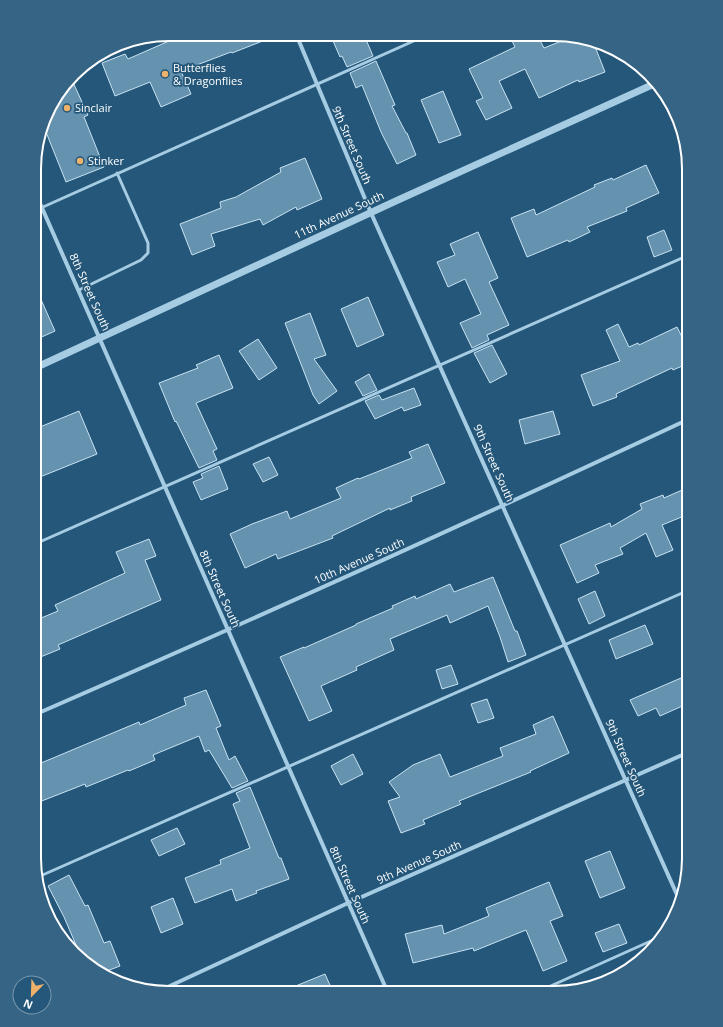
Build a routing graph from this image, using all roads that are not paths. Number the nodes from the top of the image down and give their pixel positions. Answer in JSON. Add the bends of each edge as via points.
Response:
{"nodes":[{"id":1,"x":299,"y":41,"type":"edge"},
{"id":2,"x":414,"y":41,"type":"edge"},
{"id":3,"x":317,"y":84,"type":"junction"},
{"id":4,"x":651,"y":86,"type":"edge"},
{"id":5,"x":117,"y":174,"type":"junction"},
{"id":6,"x":42,"y":207,"type":"joint"},
{"id":7,"x":371,"y":213,"type":"junction"},
{"id":8,"x":682,"y":258,"type":"edge"},
{"id":9,"x":79,"y":290,"type":"junction"},
{"id":10,"x":100,"y":337,"type":"junction"},
{"id":11,"x":41,"y":365,"type":"edge"},
{"id":12,"x":440,"y":365,"type":"junction"},
{"id":13,"x":682,"y":422,"type":"edge"},
{"id":14,"x":165,"y":486,"type":"junction"},
{"id":15,"x":503,"y":506,"type":"junction"},
{"id":16,"x":41,"y":541,"type":"edge"},
{"id":17,"x":682,"y":593,"type":"edge"},
{"id":18,"x":228,"y":630,"type":"junction"},
{"id":19,"x":565,"y":645,"type":"junction"},
{"id":20,"x":41,"y":712,"type":"edge"},
{"id":21,"x":682,"y":755,"type":"edge"},
{"id":22,"x":288,"y":767,"type":"junction"},
{"id":23,"x":626,"y":781,"type":"junction"},
{"id":24,"x":42,"y":875,"type":"edge"},
{"id":25,"x":677,"y":894,"type":"edge"},
{"id":26,"x":348,"y":903,"type":"junction"},
{"id":27,"x":651,"y":941,"type":"edge"},
{"id":28,"x":171,"y":986,"type":"edge"},
{"id":29,"x":385,"y":986,"type":"edge"},
{"id":30,"x":551,"y":986,"type":"edge"}],
"edges":[{"from":1,"to":3,"type":"street","name":"9th Street South"},
{"from":2,"to":3,"type":"lane"},
{"from":3,"to":5,"type":"lane"},
{"from":3,"to":7,"type":"street","name":"9th Street South"},
{"from":4,"to":7,"type":"street","name":"11th Avenue South"},
{"from":5,"to":6,"type":"lane"},
{"from":5,"to":9,"type":"lane","via":[[148,243],[148,253],[141,260]]},
{"from":6,"to":9,"type":"street","name":"8th Street South"},
{"from":7,"to":10,"type":"street","name":"11th Avenue South"},
{"from":7,"to":12,"type":"street","name":"9th Street South"},
{"from":8,"to":12,"type":"lane"},
{"from":9,"to":10,"type":"street","name":"8th Street South"},
{"from":10,"to":11,"type":"street","name":"11th Avenue South"},
{"from":10,"to":14,"type":"street","name":"8th Street South"},
{"from":12,"to":14,"type":"lane"},
{"from":12,"to":15,"type":"street","name":"9th Street South"},
{"from":13,"to":15,"type":"street","name":"10th Avenue South"},
{"from":14,"to":16,"type":"lane"},
{"from":14,"to":18,"type":"street","name":"8th Street South"},
{"from":15,"to":18,"type":"street","name":"10th Avenue South"},
{"from":15,"to":19,"type":"street","name":"9th Street South"},
{"from":17,"to":19,"type":"lane"},
{"from":18,"to":20,"type":"street","name":"10th Avenue South"},
{"from":18,"to":22,"type":"street","name":"8th Street South"},
{"from":19,"to":22,"type":"lane"},
{"from":19,"to":23,"type":"street","name":"9th Street South"},
{"from":21,"to":23,"type":"street","name":"9th Avenue South"},
{"from":22,"to":24,"type":"lane"},
{"from":22,"to":26,"type":"street","name":"8th Street South"},
{"from":23,"to":25,"type":"street","name":"9th Street South"},
{"from":23,"to":26,"type":"street","name":"9th Avenue South"},
{"from":26,"to":28,"type":"street","name":"9th Avenue South"},
{"from":26,"to":29,"type":"street","name":"8th Street South"},
{"from":27,"to":30,"type":"lane"}]}
